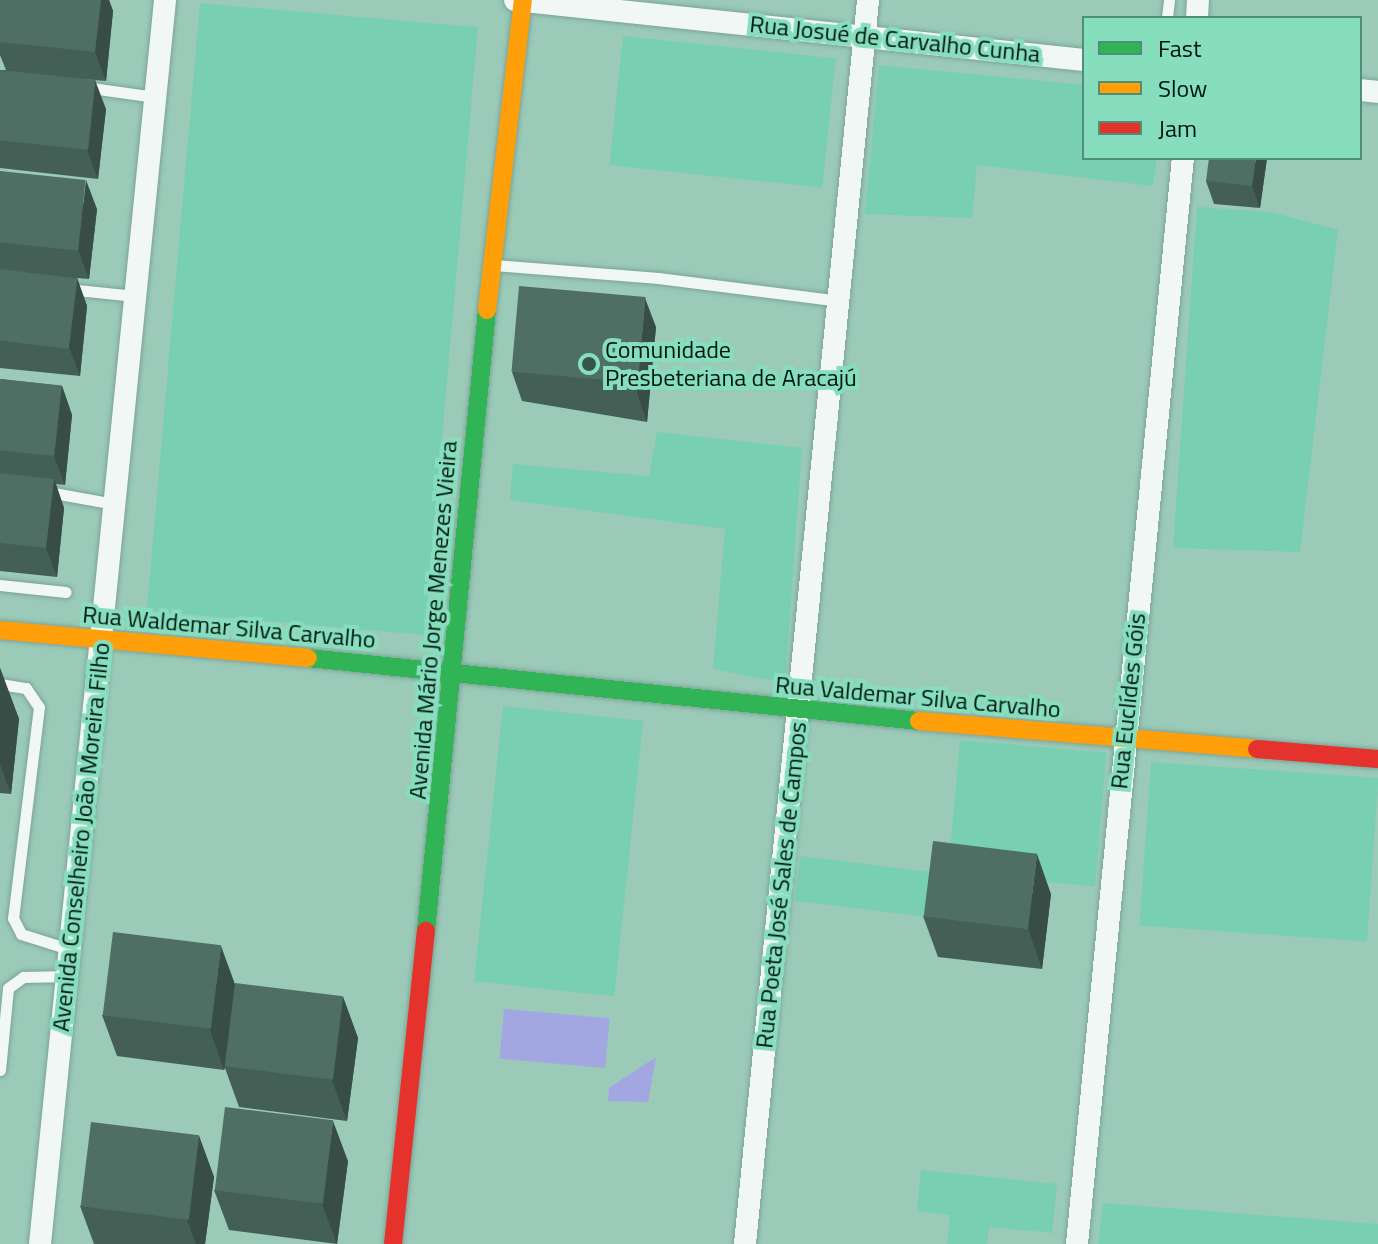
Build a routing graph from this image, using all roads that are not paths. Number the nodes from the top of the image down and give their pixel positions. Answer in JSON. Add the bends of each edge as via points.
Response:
{"nodes":[{"id":1,"x":165,"y":0,"type":"edge"},
{"id":2,"x":515,"y":0,"type":"edge"},
{"id":3,"x":523,"y":0,"type":"edge"},
{"id":4,"x":868,"y":0,"type":"edge"},
{"id":5,"x":864,"y":35,"type":"junction"},
{"id":6,"x":1082,"y":60,"type":"edge"},
{"id":7,"x":62,"y":84,"type":"edge"},
{"id":8,"x":155,"y":97,"type":"junction"},
{"id":9,"x":1183,"y":160,"type":"edge"},
{"id":10,"x":493,"y":265,"type":"junction"},
{"id":11,"x":55,"y":287,"type":"edge"},
{"id":12,"x":135,"y":296,"type":"junction"},
{"id":13,"x":839,"y":301,"type":"junction"},
{"id":14,"x":36,"y":490,"type":"edge"},
{"id":15,"x":114,"y":504,"type":"junction"},
{"id":16,"x":0,"y":585,"type":"edge"},
{"id":17,"x":66,"y":592,"type":"dead end"},
{"id":18,"x":0,"y":630,"type":"edge"},
{"id":19,"x":100,"y":639,"type":"junction"},
{"id":20,"x":454,"y":671,"type":"junction"},
{"id":21,"x":0,"y":684,"type":"edge"},
{"id":22,"x":799,"y":711,"type":"junction"},
{"id":23,"x":1123,"y":739,"type":"junction"},
{"id":24,"x":1378,"y":759,"type":"edge"},
{"id":25,"x":69,"y":949,"type":"junction"},
{"id":26,"x":67,"y":976,"type":"junction"},
{"id":27,"x":0,"y":1070,"type":"edge"},
{"id":28,"x":40,"y":1244,"type":"edge"},
{"id":29,"x":393,"y":1244,"type":"edge"},
{"id":30,"x":745,"y":1244,"type":"edge"},
{"id":31,"x":1077,"y":1244,"type":"edge"}],
"edges":[{"from":1,"to":8,"type":"street","name":"Avenida Conselheiro João Moreira Filho"},
{"from":2,"to":3,"type":"street","name":"Rua Josué de Carvalho Cunha"},
{"from":3,"to":5,"type":"street","name":"Rua Josué de Carvalho Cunha"},
{"from":3,"to":10,"type":"street","name":"Avenida Mário Jorge Menezes Vieira"},
{"from":4,"to":5,"type":"street","name":"Rua Poeta José Sales de Campos"},
{"from":5,"to":6,"type":"street","name":"Rua Josué de Carvalho Cunha"},
{"from":5,"to":13,"type":"street","name":"Rua Poeta José Sales de Campos"},
{"from":7,"to":8,"type":"lane"},
{"from":8,"to":12,"type":"street","name":"Avenida Conselheiro João Moreira Filho"},
{"from":9,"to":23,"type":"street","name":"Rua Euclídes Góis"},
{"from":10,"to":13,"type":"lane","via":[[658,278]]},
{"from":10,"to":20,"type":"street","name":"Avenida Mário Jorge Menezes Vieira"},
{"from":11,"to":12,"type":"lane"},
{"from":12,"to":15,"type":"street","name":"Avenida Conselheiro João Moreira Filho"},
{"from":13,"to":22,"type":"street","name":"Rua Poeta José Sales de Campos"},
{"from":14,"to":15,"type":"lane"},
{"from":15,"to":19,"type":"street","name":"Avenida Conselheiro João Moreira Filho"},
{"from":16,"to":17,"type":"lane"},
{"from":18,"to":19,"type":"street","name":"Rua Waldemar Silva Carvalho"},
{"from":19,"to":20,"type":"street","name":"Rua Waldemar Silva Carvalho"},
{"from":19,"to":25,"type":"street","name":"Avenida Conselheiro João Moreira Filho"},
{"from":20,"to":22,"type":"street","name":"Rua Valdemar Silva Carvalho"},
{"from":20,"to":29,"type":"street","name":"Avenida Mário Jorge Menezes Vieira"},
{"from":21,"to":25,"type":"lane","via":[[26,688],[39,707],[13,918],[21,934]]},
{"from":22,"to":23,"type":"street","name":"Rua Valdemar Silva Carvalho"},
{"from":22,"to":30,"type":"street","name":"Rua Poeta José Sales de Campos"},
{"from":23,"to":24,"type":"street","name":"Rua Valdemar Silva Carvalho"},
{"from":23,"to":31,"type":"street","name":"Rua Euclídes Góis"},
{"from":25,"to":26,"type":"street","name":"Avenida Conselheiro João Moreira Filho"},
{"from":26,"to":27,"type":"lane","via":[[23,977],[8,988]]},
{"from":26,"to":28,"type":"street","name":"Avenida Conselheiro João Moreira Filho"}]}
